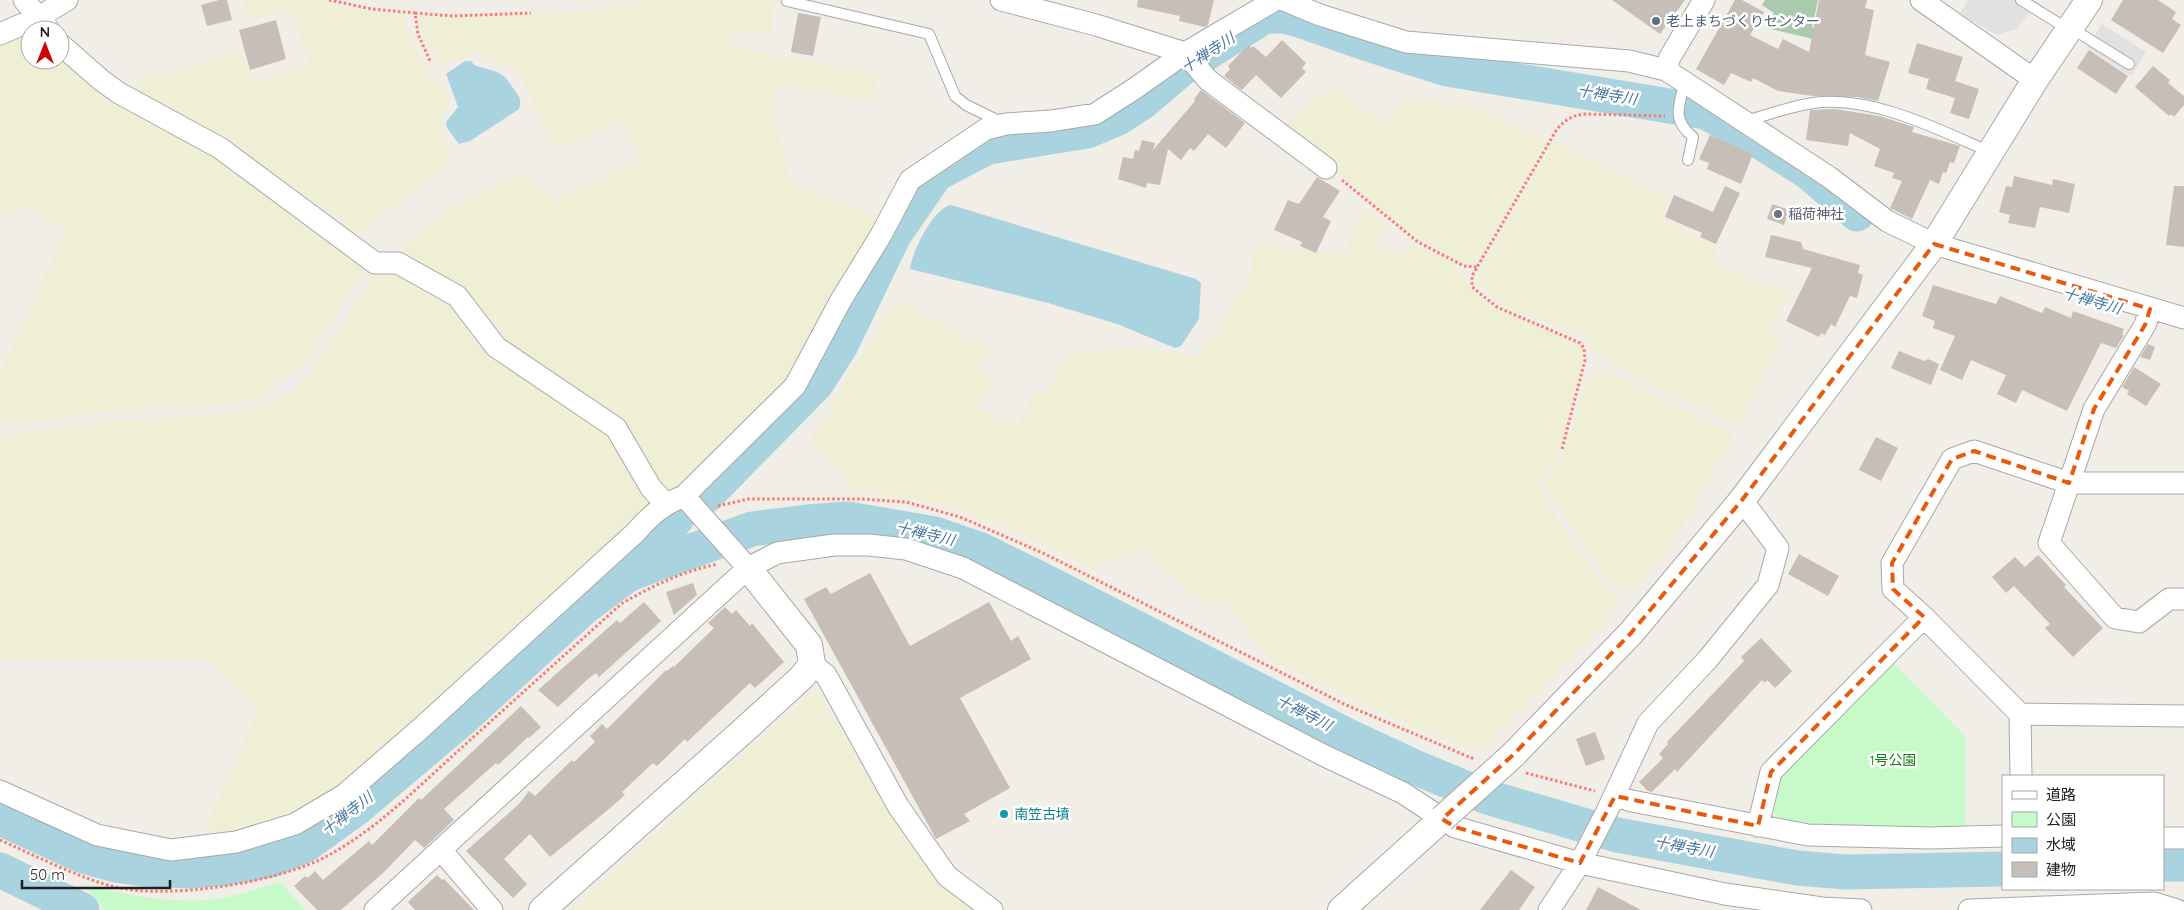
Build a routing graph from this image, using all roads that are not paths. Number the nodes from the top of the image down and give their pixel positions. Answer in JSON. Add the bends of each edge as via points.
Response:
{"nodes":[{"id":1,"x":24,"y":0,"type":"edge"},
{"id":2,"x":68,"y":0,"type":"edge"},
{"id":3,"x":1001,"y":0,"type":"edge"},
{"id":4,"x":1276,"y":0,"type":"edge"},
{"id":5,"x":1284,"y":0,"type":"edge"},
{"id":6,"x":1704,"y":0,"type":"edge"},
{"id":7,"x":1920,"y":0,"type":"edge"},
{"id":8,"x":2021,"y":0,"type":"edge"},
{"id":9,"x":2089,"y":0,"type":"edge"},
{"id":10,"x":787,"y":1,"type":"edge"},
{"id":11,"x":41,"y":20,"type":"edge"},
{"id":12,"x":48,"y":20,"type":"edge"},
{"id":13,"x":2070,"y":28,"type":"junction"},
{"id":14,"x":20,"y":29,"type":"edge"},
{"id":15,"x":0,"y":34,"type":"edge"},
{"id":16,"x":70,"y":53,"type":"edge"},
{"id":17,"x":1190,"y":60,"type":"junction"},
{"id":18,"x":2129,"y":64,"type":"dead end"},
{"id":19,"x":1666,"y":70,"type":"junction"},
{"id":20,"x":2035,"y":80,"type":"junction"},
{"id":21,"x":1685,"y":82,"type":"junction"},
{"id":22,"x":1746,"y":122,"type":"junction"},
{"id":23,"x":1006,"y":124,"type":"junction"},
{"id":24,"x":1991,"y":152,"type":"junction"},
{"id":25,"x":1688,"y":160,"type":"dead end"},
{"id":26,"x":1326,"y":168,"type":"road end"},
{"id":27,"x":1934,"y":244,"type":"junction"},
{"id":28,"x":2150,"y":308,"type":"junction"},
{"id":29,"x":2184,"y":318,"type":"edge"},
{"id":30,"x":2069,"y":483,"type":"junction"},
{"id":31,"x":2184,"y":483,"type":"edge"},
{"id":32,"x":1742,"y":500,"type":"junction"},
{"id":33,"x":687,"y":507,"type":"junction"},
{"id":34,"x":740,"y":559,"type":"junction"},
{"id":35,"x":2184,"y":599,"type":"edge"},
{"id":36,"x":1924,"y":617,"type":"junction"},
{"id":37,"x":812,"y":664,"type":"junction"},
{"id":38,"x":2020,"y":714,"type":"junction"},
{"id":39,"x":2184,"y":716,"type":"edge"},
{"id":40,"x":2021,"y":775,"type":"edge"},
{"id":41,"x":0,"y":791,"type":"edge"},
{"id":42,"x":1611,"y":803,"type":"junction"},
{"id":43,"x":1442,"y":819,"type":"junction"},
{"id":44,"x":1758,"y":826,"type":"junction"},
{"id":45,"x":2002,"y":836,"type":"edge"},
{"id":46,"x":2164,"y":838,"type":"edge"},
{"id":47,"x":2184,"y":838,"type":"edge"},
{"id":48,"x":441,"y":850,"type":"junction"},
{"id":49,"x":1580,"y":863,"type":"junction"},
{"id":50,"x":1822,"y":909,"type":"edge"},
{"id":51,"x":375,"y":910,"type":"edge"},
{"id":52,"x":492,"y":910,"type":"edge"},
{"id":53,"x":542,"y":910,"type":"edge"},
{"id":54,"x":992,"y":910,"type":"edge"},
{"id":55,"x":1341,"y":910,"type":"edge"},
{"id":56,"x":1549,"y":910,"type":"edge"},
{"id":57,"x":1861,"y":910,"type":"edge"},
{"id":58,"x":1969,"y":910,"type":"edge"},
{"id":59,"x":2177,"y":910,"type":"edge"}],
"edges":[{"from":1,"to":11,"type":"street"},
{"from":2,"to":12,"type":"street"},
{"from":3,"to":17,"type":"street","via":[[1096,25]]},
{"from":4,"to":17,"type":"street"},
{"from":5,"to":19,"type":"street","via":[[1320,16],[1406,42],[1629,61]]},
{"from":6,"to":19,"type":"street","via":[[1670,57]]},
{"from":7,"to":20,"type":"street"},
{"from":8,"to":13,"type":"lane"},
{"from":9,"to":13,"type":"street"},
{"from":10,"to":23,"type":"lane","via":[[929,34],[954,96]]},
{"from":13,"to":18,"type":"lane"},
{"from":13,"to":20,"type":"street"},
{"from":14,"to":15,"type":"street"},
{"from":16,"to":33,"type":"street","via":[[119,93],[220,148],[375,263],[398,263],[457,296],[496,347],[616,428],[651,488]]},
{"from":17,"to":23,"type":"street","via":[[1095,114]]},
{"from":17,"to":26,"type":"street","via":[[1208,80]]},
{"from":19,"to":21,"type":"street"},
{"from":20,"to":24,"type":"street"},
{"from":21,"to":22,"type":"street"},
{"from":21,"to":25,"type":"lane","via":[[1677,113],[1683,129],[1693,137]]},
{"from":22,"to":24,"type":"lane","via":[[1814,103],[1855,103],[1918,120]]},
{"from":22,"to":27,"type":"street","via":[[1888,221]]},
{"from":23,"to":33,"type":"street","via":[[986,129],[910,180],[795,386]]},
{"from":24,"to":27,"type":"street"},
{"from":27,"to":28,"type":"street"},
{"from":27,"to":32,"type":"street"},
{"from":28,"to":29,"type":"street"},
{"from":28,"to":30,"type":"street","via":[[2145,325],[2094,409]]},
{"from":30,"to":31,"type":"street"},
{"from":30,"to":35,"type":"street","via":[[2049,542],[2115,618],[2139,622],[2169,599]]},
{"from":30,"to":36,"type":"street","via":[[1974,451],[1952,459],[1892,563],[1893,590]]},
{"from":32,"to":42,"type":"street","via":[[1778,548],[1768,585],[1708,659],[1648,723]]},
{"from":32,"to":43,"type":"street","bridge":true,"via":[[1518,763]]},
{"from":33,"to":34,"type":"street"},
{"from":33,"to":41,"type":"street","via":[[352,788],[295,824],[236,842],[171,850],[97,835]]},
{"from":34,"to":37,"type":"street","via":[[809,645]]},
{"from":34,"to":43,"type":"street","via":[[834,546],[869,545],[906,549],[963,568],[1323,755],[1403,793]]},
{"from":34,"to":48,"type":"street"},
{"from":36,"to":38,"type":"street"},
{"from":36,"to":44,"type":"street","via":[[1771,772]]},
{"from":37,"to":53,"type":"street","via":[[743,731]]},
{"from":37,"to":54,"type":"street","via":[[826,676],[898,806],[947,876]]},
{"from":38,"to":39,"type":"street"},
{"from":38,"to":40,"type":"street"},
{"from":42,"to":44,"type":"street"},
{"from":42,"to":49,"type":"street"},
{"from":43,"to":49,"type":"street","via":[[1455,827]]},
{"from":43,"to":55,"type":"street"},
{"from":44,"to":45,"type":"street","via":[[1808,835]]},
{"from":46,"to":47,"type":"street"},
{"from":48,"to":51,"type":"street"},
{"from":48,"to":52,"type":"street"},
{"from":49,"to":50,"type":"street","via":[[1725,894]]},
{"from":49,"to":56,"type":"street"},
{"from":50,"to":57,"type":"street"},
{"from":58,"to":59,"type":"street","via":[[2154,903]]}]}
